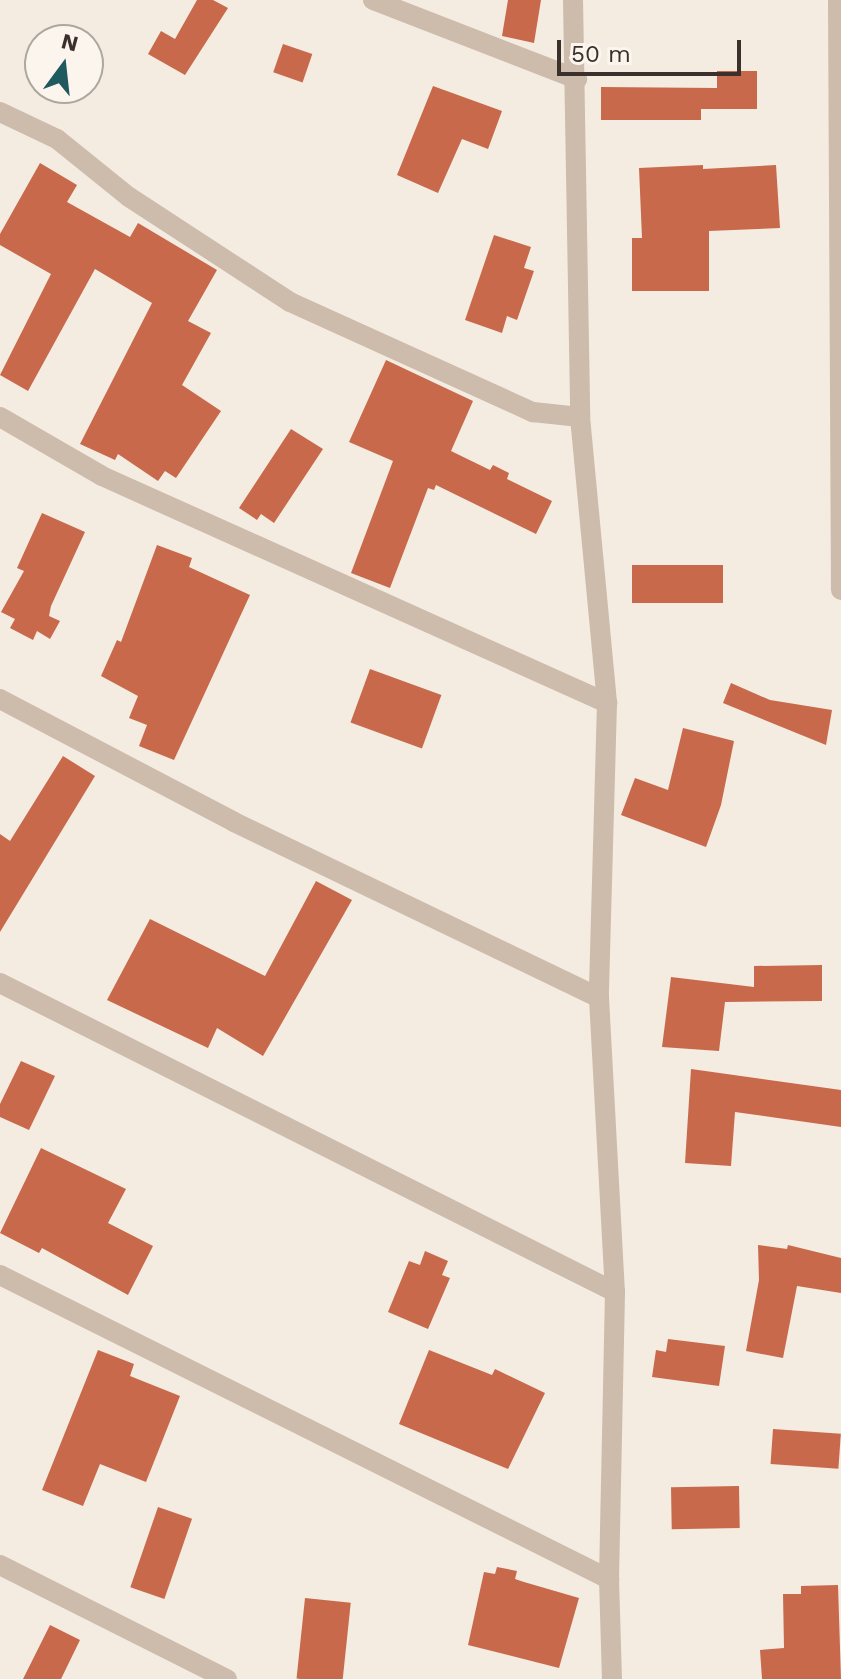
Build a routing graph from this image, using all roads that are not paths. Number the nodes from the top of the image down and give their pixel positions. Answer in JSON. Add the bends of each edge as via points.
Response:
{"nodes":[{"id":1,"x":373,"y":0,"type":"edge"},
{"id":2,"x":573,"y":0,"type":"edge"},
{"id":3,"x":838,"y":0,"type":"edge"},
{"id":4,"x":577,"y":79,"type":"junction"},
{"id":5,"x":0,"y":112,"type":"edge"},
{"id":6,"x":0,"y":417,"type":"edge"},
{"id":7,"x":580,"y":417,"type":"junction"},
{"id":8,"x":840,"y":418,"type":"edge"},
{"id":9,"x":841,"y":590,"type":"edge"},
{"id":10,"x":0,"y":699,"type":"edge"},
{"id":11,"x":607,"y":703,"type":"junction"},
{"id":12,"x":0,"y":983,"type":"edge"},
{"id":13,"x":599,"y":998,"type":"junction"},
{"id":14,"x":0,"y":1275,"type":"edge"},
{"id":15,"x":615,"y":1292,"type":"junction"},
{"id":16,"x":0,"y":1565,"type":"edge"},
{"id":17,"x":609,"y":1579,"type":"junction"},
{"id":18,"x":227,"y":1679,"type":"edge"},
{"id":19,"x":612,"y":1679,"type":"edge"}],
"edges":[{"from":1,"to":4,"type":"street"},
{"from":2,"to":4,"type":"street"},
{"from":3,"to":8,"type":"street"},
{"from":4,"to":7,"type":"street"},
{"from":5,"to":7,"type":"street","via":[[57,139],[129,197],[290,302],[533,412]]},
{"from":6,"to":11,"type":"street","via":[[102,476]]},
{"from":7,"to":11,"type":"street"},
{"from":8,"to":9,"type":"street"},
{"from":10,"to":13,"type":"street","via":[[234,822]]},
{"from":11,"to":13,"type":"street"},
{"from":12,"to":15,"type":"street"},
{"from":13,"to":15,"type":"street"},
{"from":14,"to":17,"type":"street"},
{"from":15,"to":17,"type":"street"},
{"from":16,"to":18,"type":"street"},
{"from":17,"to":19,"type":"street"}]}
